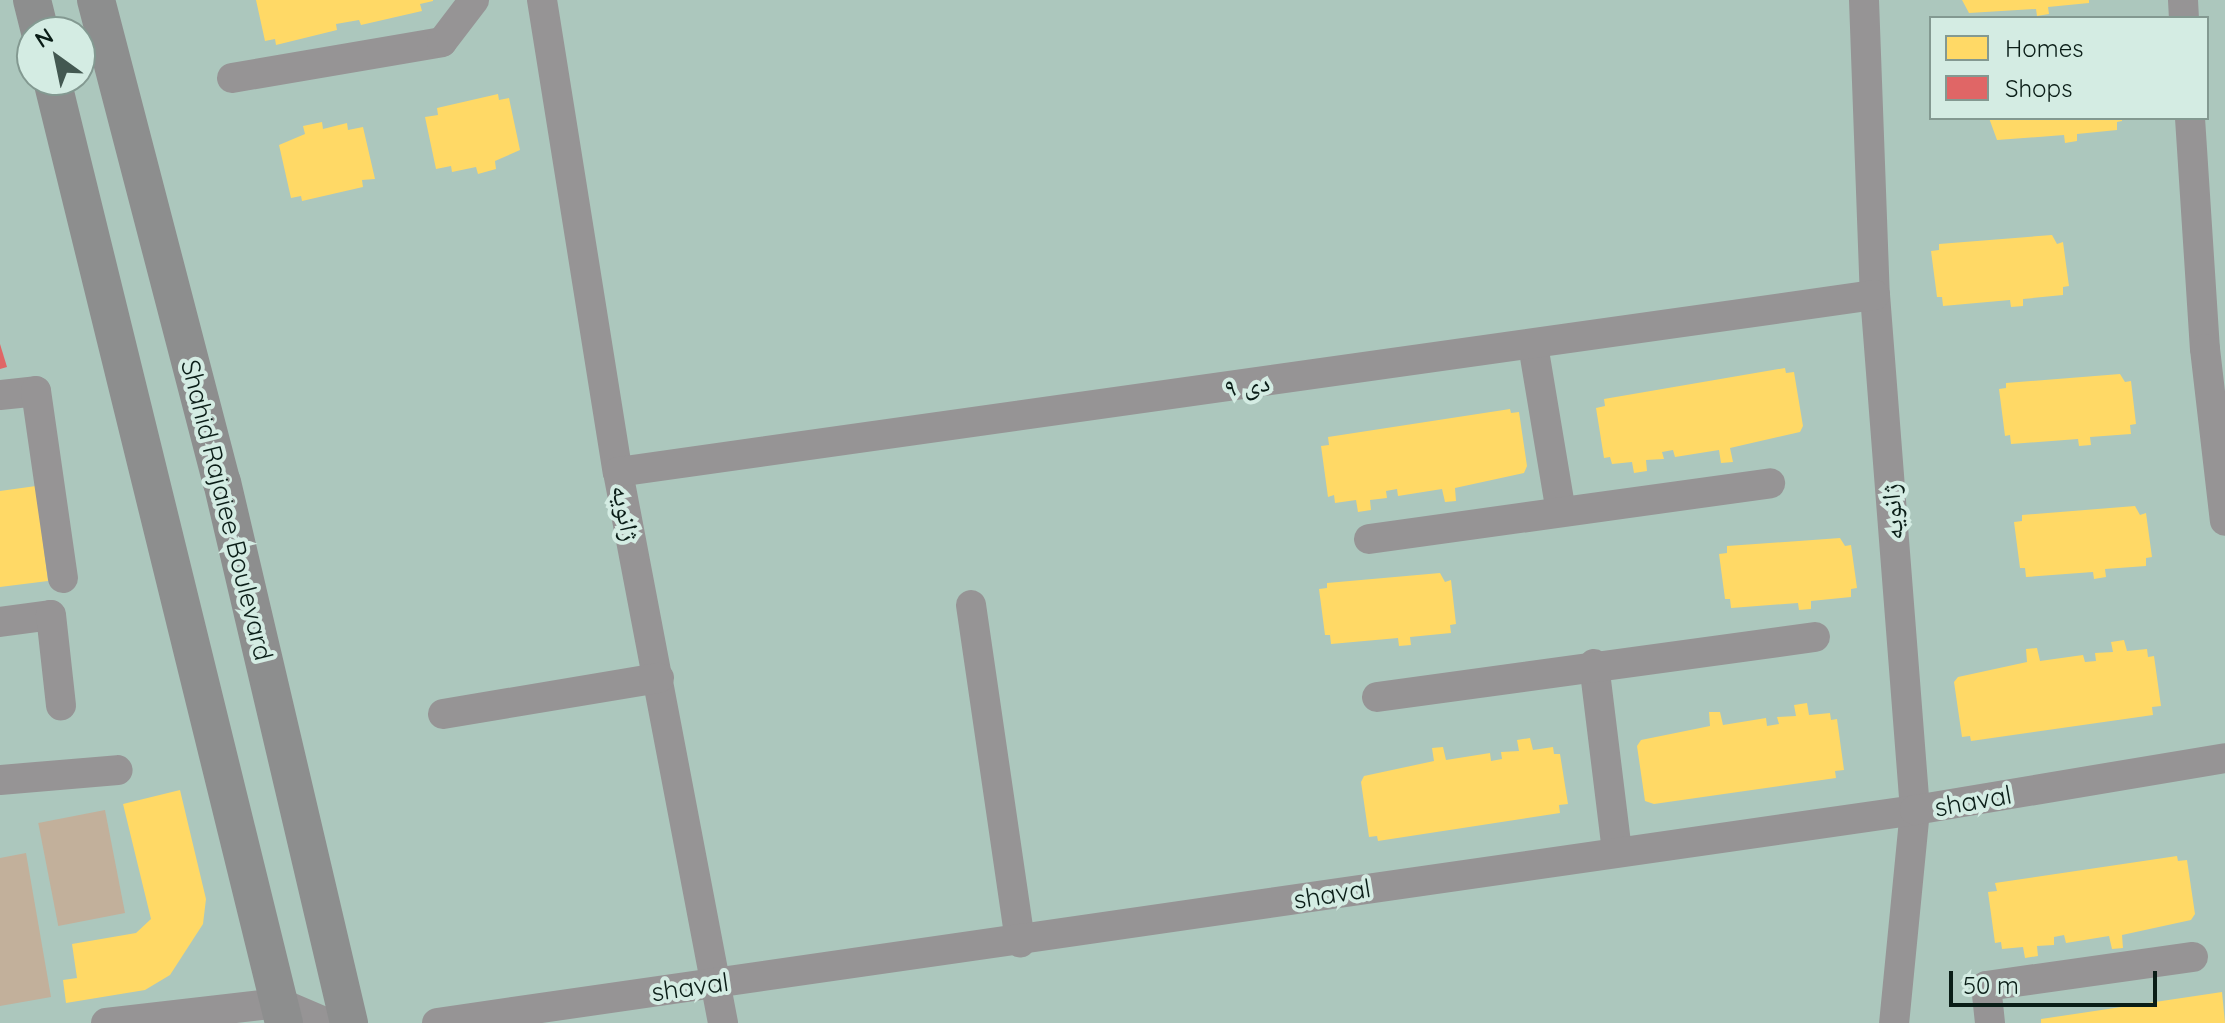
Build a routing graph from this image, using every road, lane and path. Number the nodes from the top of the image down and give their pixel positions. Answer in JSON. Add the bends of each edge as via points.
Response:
{"nodes":[{"id":1,"x":96,"y":0,"type":"edge"},
{"id":2,"x":474,"y":0,"type":"edge"},
{"id":3,"x":542,"y":0,"type":"edge"},
{"id":4,"x":1864,"y":0,"type":"edge"},
{"id":5,"x":232,"y":78,"type":"dead end"},
{"id":6,"x":56,"y":96,"type":"edge"},
{"id":7,"x":2190,"y":120,"type":"edge"},
{"id":8,"x":1875,"y":295,"type":"junction"},
{"id":9,"x":1533,"y":345,"type":"junction"},
{"id":10,"x":0,"y":395,"type":"edge"},
{"id":11,"x":618,"y":472,"type":"junction"},
{"id":12,"x":1770,"y":483,"type":"dead end"},
{"id":13,"x":1561,"y":512,"type":"junction"},
{"id":14,"x":2225,"y":521,"type":"edge"},
{"id":15,"x":1369,"y":539,"type":"dead end"},
{"id":16,"x":63,"y":578,"type":"dead end"},
{"id":17,"x":971,"y":605,"type":"dead end"},
{"id":18,"x":0,"y":622,"type":"edge"},
{"id":19,"x":1815,"y":637,"type":"dead end"},
{"id":20,"x":1594,"y":664,"type":"junction"},
{"id":21,"x":659,"y":678,"type":"junction"},
{"id":22,"x":1377,"y":697,"type":"dead end"},
{"id":23,"x":61,"y":705,"type":"dead end"},
{"id":24,"x":443,"y":714,"type":"dead end"},
{"id":25,"x":2225,"y":758,"type":"edge"},
{"id":26,"x":118,"y":770,"type":"dead end"},
{"id":27,"x":0,"y":780,"type":"edge"},
{"id":28,"x":1915,"y":810,"type":"junction"},
{"id":29,"x":1617,"y":850,"type":"junction"},
{"id":30,"x":1020,"y":942,"type":"junction"},
{"id":31,"x":2193,"y":957,"type":"dead end"},
{"id":32,"x":715,"y":984,"type":"junction"},
{"id":33,"x":282,"y":1013,"type":"edge"},
{"id":34,"x":106,"y":1023,"type":"edge"},
{"id":35,"x":327,"y":1023,"type":"edge"},
{"id":36,"x":349,"y":1023,"type":"edge"},
{"id":37,"x":437,"y":1023,"type":"edge"},
{"id":38,"x":723,"y":1023,"type":"edge"},
{"id":39,"x":1894,"y":1023,"type":"edge"},
{"id":40,"x":1990,"y":1023,"type":"edge"}],
"edges":[{"from":1,"to":36,"type":"main road","name":"Shahid Rajaiee Boulevard","via":[[222,482]]},
{"from":2,"to":5,"type":"street","via":[[442,42]]},
{"from":3,"to":11,"type":"street","name":"ژانویه"},
{"from":4,"to":8,"type":"street","name":"ژانویه"},
{"from":6,"to":33,"type":"main road"},
{"from":7,"to":14,"type":"street","via":[[2205,349]]},
{"from":8,"to":9,"type":"street","name":"۹ دی"},
{"from":8,"to":28,"type":"street","name":"ژانویه"},
{"from":9,"to":11,"type":"street","name":"۹ دی"},
{"from":9,"to":13,"type":"street"},
{"from":10,"to":16,"type":"street","via":[[36,391]]},
{"from":11,"to":21,"type":"street","name":"ژانویه"},
{"from":12,"to":13,"type":"street"},
{"from":13,"to":15,"type":"street"},
{"from":17,"to":30,"type":"street"},
{"from":18,"to":23,"type":"street","via":[[51,615]]},
{"from":19,"to":20,"type":"street"},
{"from":20,"to":22,"type":"street"},
{"from":20,"to":29,"type":"street"},
{"from":21,"to":24,"type":"street"},
{"from":21,"to":32,"type":"street","name":"ژانویه"},
{"from":25,"to":28,"type":"street","name":"shaval"},
{"from":26,"to":27,"type":"street"},
{"from":28,"to":29,"type":"street","name":"shaval"},
{"from":28,"to":39,"type":"street","name":"ژانویه"},
{"from":29,"to":30,"type":"street","name":"shaval"},
{"from":30,"to":32,"type":"street","name":"shaval"},
{"from":31,"to":40,"type":"street","via":[[1986,986]]},
{"from":32,"to":37,"type":"street","name":"shaval"},
{"from":32,"to":38,"type":"street","name":"ژانویه"},
{"from":33,"to":34,"type":"street"},
{"from":33,"to":35,"type":"street"}]}
